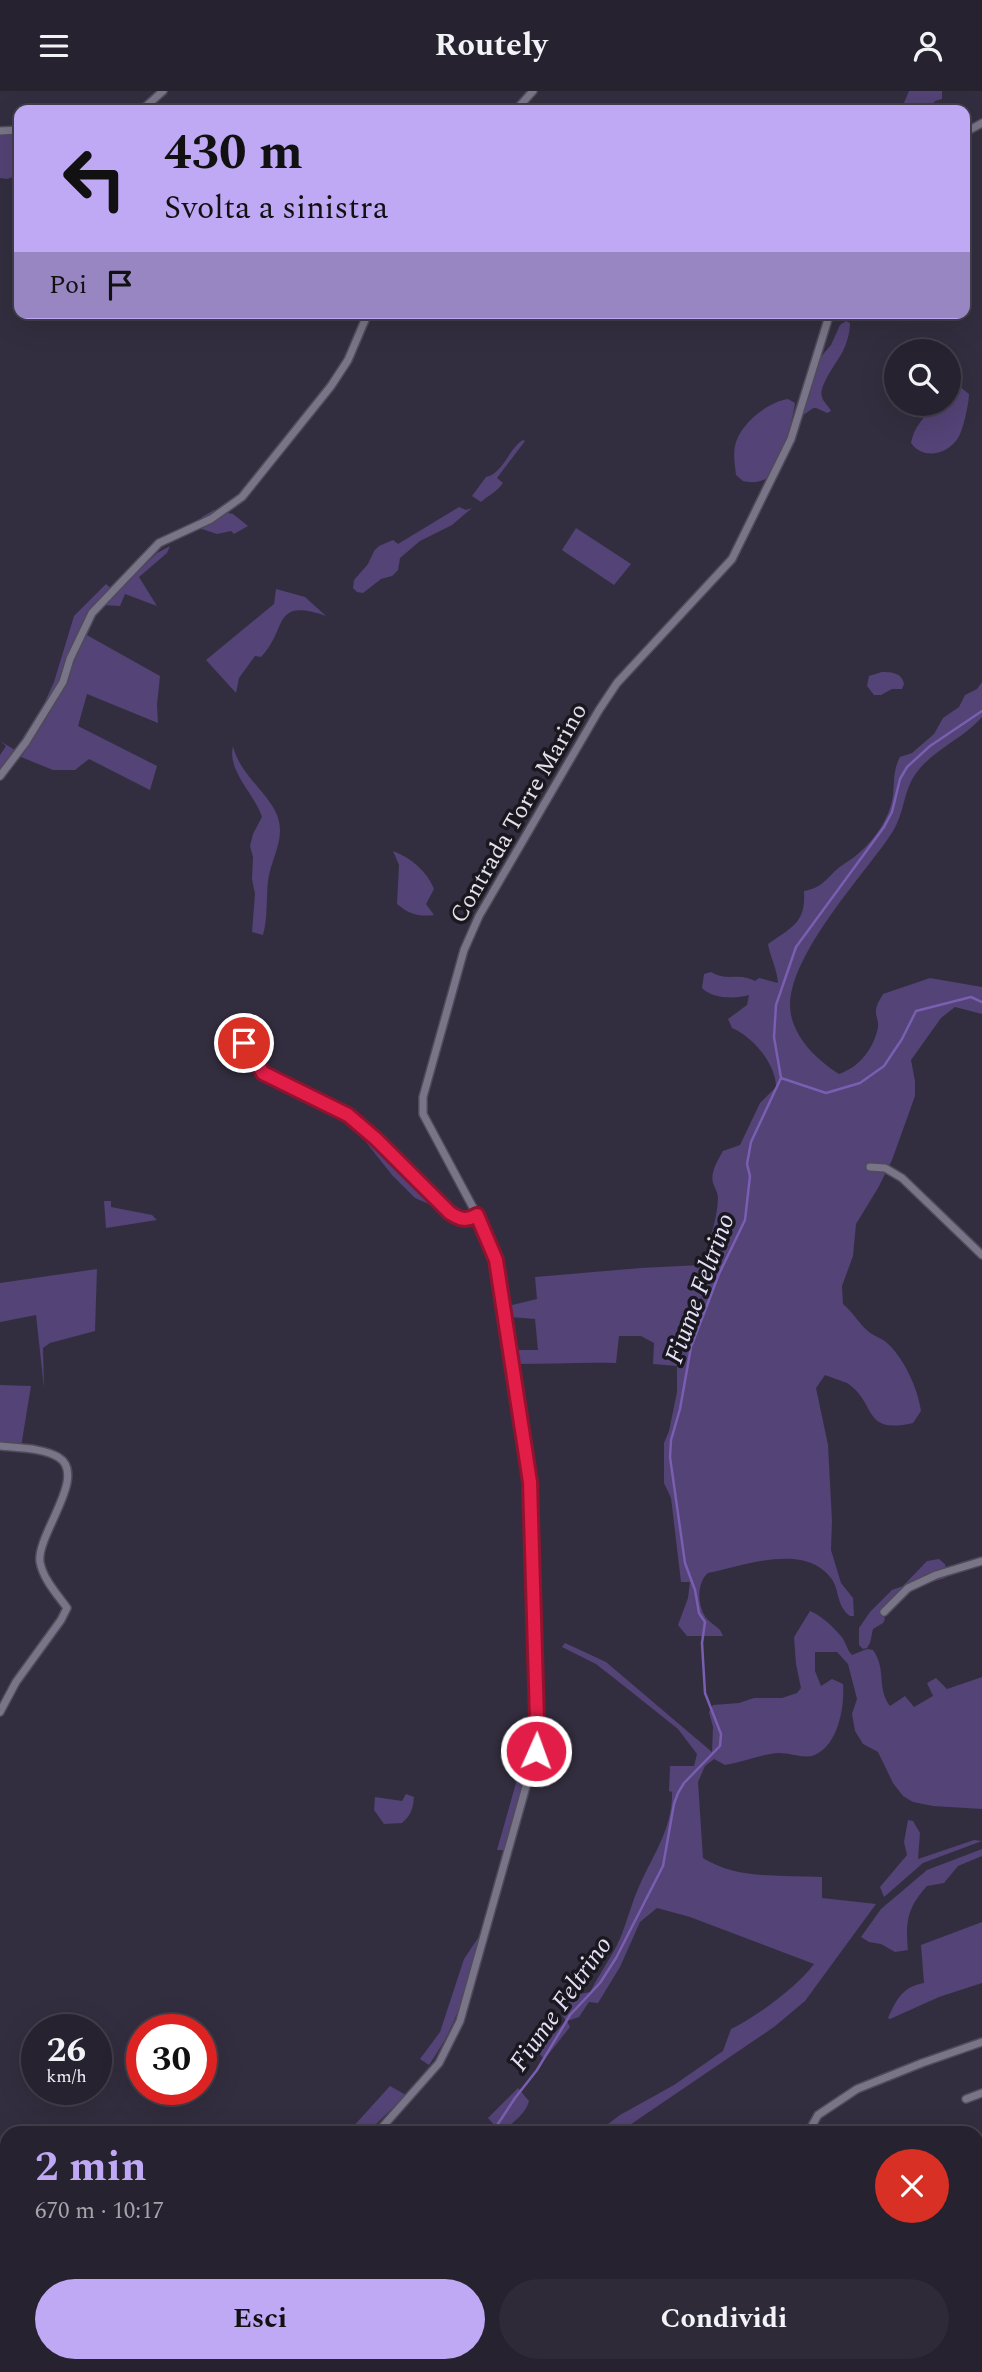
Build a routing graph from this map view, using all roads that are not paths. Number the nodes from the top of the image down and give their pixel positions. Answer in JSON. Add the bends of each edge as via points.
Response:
{"nodes":[{"id":1,"x":163,"y":91,"type":"edge"},
{"id":2,"x":533,"y":91,"type":"edge"},
{"id":3,"x":148,"y":105,"type":"edge"},
{"id":4,"x":520,"y":105,"type":"edge"},
{"id":5,"x":365,"y":319,"type":"edge"},
{"id":6,"x":828,"y":319,"type":"edge"},
{"id":7,"x":0,"y":776,"type":"edge"},
{"id":8,"x":243,"y":1030,"type":"dead end"},
{"id":9,"x":870,"y":1167,"type":"dead end"},
{"id":10,"x":477,"y":1215,"type":"junction"},
{"id":11,"x":982,"y":1255,"type":"edge"},
{"id":12,"x":0,"y":1446,"type":"edge"},
{"id":13,"x":982,"y":1561,"type":"edge"},
{"id":14,"x":884,"y":1612,"type":"dead end"},
{"id":15,"x":0,"y":1712,"type":"edge"},
{"id":16,"x":982,"y":2042,"type":"edge"},
{"id":17,"x":982,"y":2093,"type":"edge"},
{"id":18,"x":966,"y":2099,"type":"dead end"},
{"id":19,"x":383,"y":2126,"type":"edge"},
{"id":20,"x":812,"y":2126,"type":"edge"}],
"edges":[{"from":1,"to":3,"type":"street"},
{"from":2,"to":4,"type":"street"},
{"from":5,"to":7,"type":"street","via":[[331,386],[242,497],[211,519],[159,543],[92,613],[63,682]]},
{"from":6,"to":10,"type":"street","name":"Contrada Torre Marino","via":[[791,439],[732,559],[611,692],[479,916],[464,950],[423,1097],[423,1114]]},
{"from":8,"to":10,"type":"street","via":[[244,1043],[263,1073],[348,1115],[450,1213],[469,1220]]},
{"from":9,"to":11,"type":"street","via":[[885,1168],[902,1178]]},
{"from":10,"to":19,"type":"street","name":"Contrada Torre Marino","via":[[496,1260],[530,1482],[536,1751],[460,2021],[439,2063]]},
{"from":12,"to":15,"type":"street","via":[[60,1458],[66,1464],[68,1481],[41,1545],[40,1560],[45,1577],[66,1608]]},
{"from":13,"to":14,"type":"street","via":[[908,1588]]},
{"from":16,"to":20,"type":"street","via":[[857,2089],[818,2115]]},
{"from":17,"to":18,"type":"street"}]}
